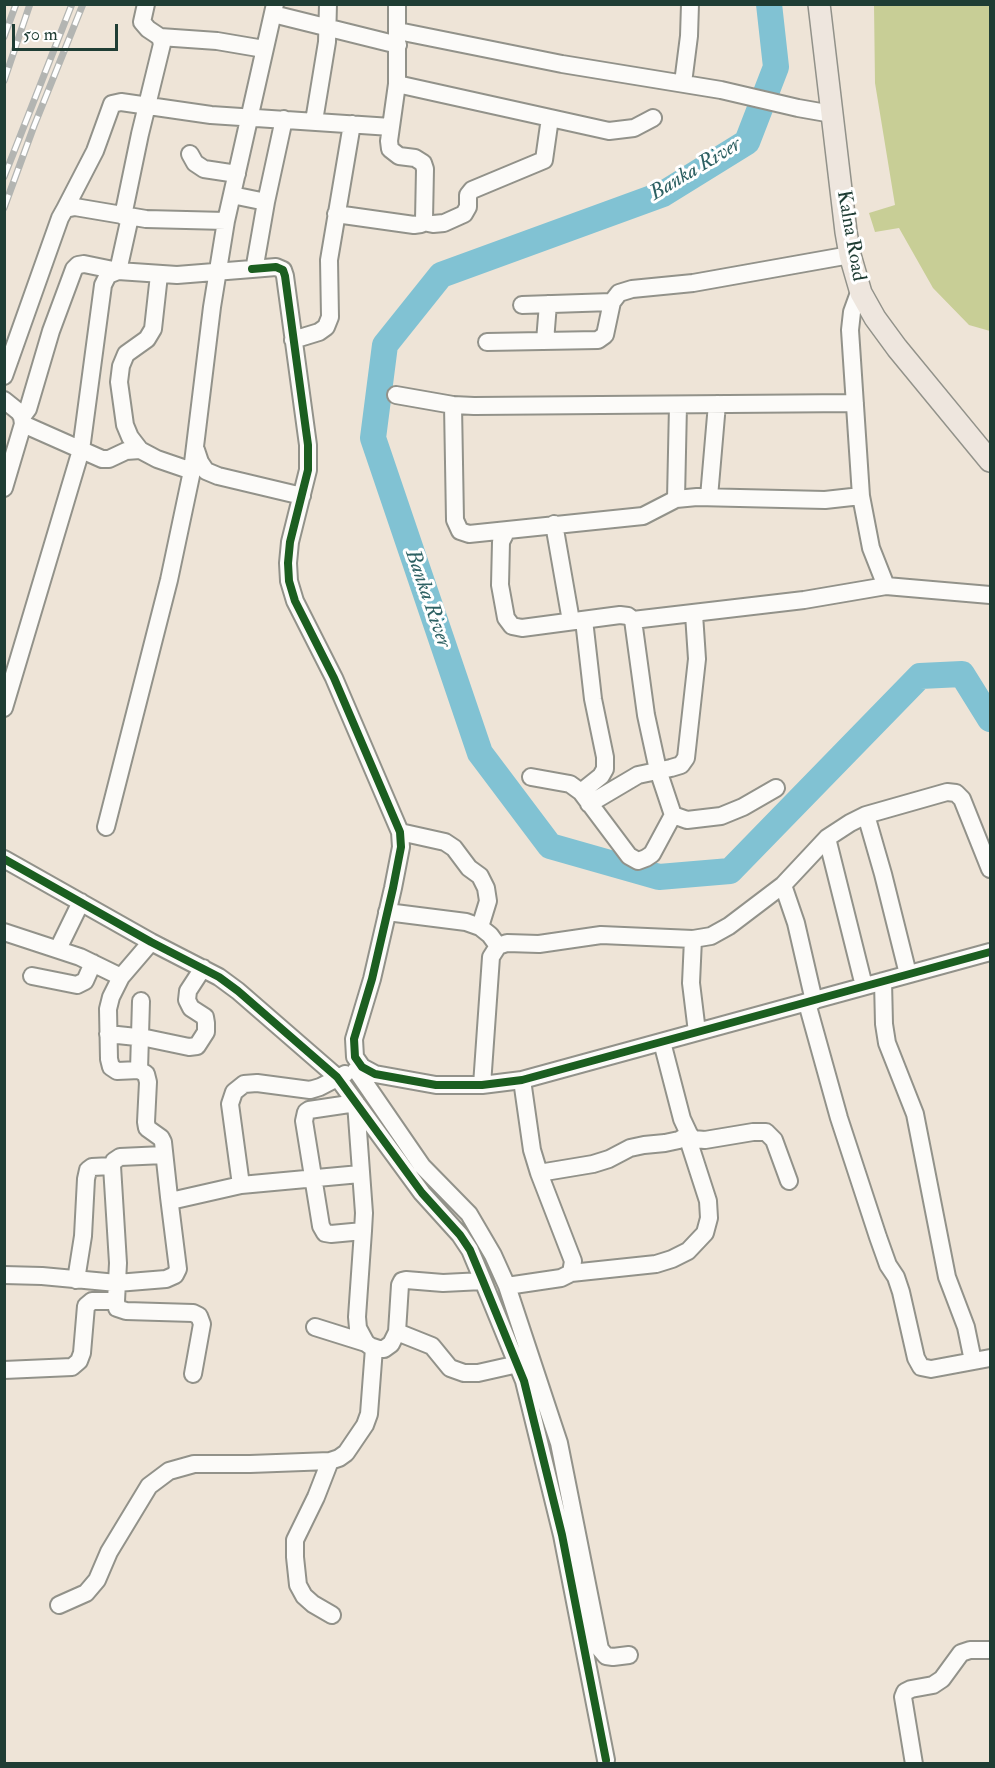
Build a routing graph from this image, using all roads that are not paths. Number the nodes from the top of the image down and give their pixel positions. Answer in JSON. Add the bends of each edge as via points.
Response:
{"nodes":[{"id":1,"x":146,"y":4,"type":"edge"},
{"id":2,"x":328,"y":4,"type":"edge"},
{"id":3,"x":397,"y":4,"type":"edge"},
{"id":4,"x":690,"y":4,"type":"edge"},
{"id":5,"x":819,"y":4,"type":"edge"},
{"id":6,"x":274,"y":9,"type":"edge"},
{"id":7,"x":328,"y":29,"type":"junction"},
{"id":8,"x":160,"y":37,"type":"junction"},
{"id":9,"x":398,"y":38,"type":"junction"},
{"id":10,"x":264,"y":49,"type":"junction"},
{"id":11,"x":684,"y":83,"type":"junction"},
{"id":12,"x":397,"y":84,"type":"junction"},
{"id":13,"x":147,"y":106,"type":"junction"},
{"id":14,"x":832,"y":114,"type":"junction"},
{"id":15,"x":251,"y":117,"type":"junction"},
{"id":16,"x":550,"y":118,"type":"junction"},
{"id":17,"x":653,"y":118,"type":"dead end"},
{"id":18,"x":284,"y":119,"type":"junction"},
{"id":19,"x":314,"y":122,"type":"junction"},
{"id":20,"x":352,"y":124,"type":"junction"},
{"id":21,"x":391,"y":127,"type":"junction"},
{"id":22,"x":189,"y":154,"type":"dead end"},
{"id":23,"x":237,"y":174,"type":"junction"},
{"id":24,"x":232,"y":195,"type":"junction"},
{"id":25,"x":266,"y":202,"type":"junction"},
{"id":26,"x":65,"y":209,"type":"junction"},
{"id":27,"x":336,"y":214,"type":"junction"},
{"id":28,"x":127,"y":216,"type":"junction"},
{"id":29,"x":226,"y":221,"type":"junction"},
{"id":30,"x":423,"y":222,"type":"junction"},
{"id":31,"x":850,"y":255,"type":"junction"},
{"id":32,"x":252,"y":269,"type":"junction"},
{"id":33,"x":118,"y":271,"type":"junction"},
{"id":34,"x":218,"y":271,"type":"junction"},
{"id":35,"x":159,"y":275,"type":"junction"},
{"id":36,"x":860,"y":290,"type":"junction"},
{"id":37,"x":612,"y":302,"type":"junction"},
{"id":38,"x":548,"y":304,"type":"junction"},
{"id":39,"x":522,"y":305,"type":"dead end"},
{"id":40,"x":293,"y":340,"type":"junction"},
{"id":41,"x":545,"y":341,"type":"junction"},
{"id":42,"x":487,"y":342,"type":"dead end"},
{"id":43,"x":4,"y":376,"type":"edge"},
{"id":44,"x":396,"y":395,"type":"dead end"},
{"id":45,"x":4,"y":400,"type":"edge"},
{"id":46,"x":855,"y":403,"type":"junction"},
{"id":47,"x":453,"y":405,"type":"junction"},
{"id":48,"x":678,"y":405,"type":"junction"},
{"id":49,"x":717,"y":405,"type":"junction"},
{"id":50,"x":22,"y":421,"type":"junction"},
{"id":51,"x":81,"y":450,"type":"junction"},
{"id":52,"x":140,"y":450,"type":"junction"},
{"id":53,"x":196,"y":450,"type":"junction"},
{"id":54,"x":990,"y":461,"type":"edge"},
{"id":55,"x":192,"y":471,"type":"junction"},
{"id":56,"x":4,"y":488,"type":"edge"},
{"id":57,"x":302,"y":496,"type":"junction"},
{"id":58,"x":861,"y":496,"type":"junction"},
{"id":59,"x":709,"y":497,"type":"junction"},
{"id":60,"x":676,"y":499,"type":"junction"},
{"id":61,"x":554,"y":524,"type":"junction"},
{"id":62,"x":507,"y":530,"type":"junction"},
{"id":63,"x":886,"y":586,"type":"junction"},
{"id":64,"x":990,"y":595,"type":"edge"},
{"id":65,"x":694,"y":614,"type":"junction"},
{"id":66,"x":633,"y":620,"type":"junction"},
{"id":67,"x":577,"y":621,"type":"junction"},
{"id":68,"x":4,"y":708,"type":"edge"},
{"id":69,"x":658,"y":770,"type":"junction"},
{"id":70,"x":531,"y":777,"type":"dead end"},
{"id":71,"x":776,"y":788,"type":"dead end"},
{"id":72,"x":585,"y":798,"type":"junction"},
{"id":73,"x":673,"y":815,"type":"junction"},
{"id":74,"x":866,"y":815,"type":"junction"},
{"id":75,"x":106,"y":827,"type":"dead end"},
{"id":76,"x":400,"y":832,"type":"junction"},
{"id":77,"x":827,"y":838,"type":"junction"},
{"id":78,"x":5,"y":862,"type":"edge"},
{"id":79,"x":990,"y":869,"type":"edge"},
{"id":80,"x":783,"y":885,"type":"junction"},
{"id":81,"x":81,"y":902,"type":"junction"},
{"id":82,"x":387,"y":912,"type":"junction"},
{"id":83,"x":480,"y":927,"type":"junction"},
{"id":84,"x":4,"y":932,"type":"edge"},
{"id":85,"x":693,"y":939,"type":"junction"},
{"id":86,"x":151,"y":942,"type":"junction"},
{"id":87,"x":498,"y":946,"type":"junction"},
{"id":88,"x":57,"y":949,"type":"junction"},
{"id":89,"x":990,"y":952,"type":"edge"},
{"id":90,"x":93,"y":963,"type":"junction"},
{"id":91,"x":203,"y":968,"type":"junction"},
{"id":92,"x":908,"y":974,"type":"junction"},
{"id":93,"x":32,"y":976,"type":"dead end"},
{"id":94,"x":121,"y":977,"type":"junction"},
{"id":95,"x":883,"y":981,"type":"junction"},
{"id":96,"x":864,"y":986,"type":"junction"},
{"id":97,"x":141,"y":1001,"type":"dead end"},
{"id":98,"x":811,"y":1002,"type":"junction"},
{"id":99,"x":697,"y":1032,"type":"junction"},
{"id":100,"x":108,"y":1034,"type":"junction"},
{"id":101,"x":141,"y":1037,"type":"junction"},
{"id":102,"x":662,"y":1042,"type":"junction"},
{"id":103,"x":359,"y":1068,"type":"junction"},
{"id":104,"x":140,"y":1070,"type":"junction"},
{"id":105,"x":337,"y":1077,"type":"junction"},
{"id":106,"x":522,"y":1080,"type":"junction"},
{"id":107,"x":482,"y":1085,"type":"junction"},
{"id":108,"x":356,"y":1103,"type":"junction"},
{"id":109,"x":688,"y":1135,"type":"junction"},
{"id":110,"x":164,"y":1155,"type":"junction"},
{"id":111,"x":112,"y":1166,"type":"junction"},
{"id":112,"x":539,"y":1173,"type":"junction"},
{"id":113,"x":360,"y":1174,"type":"junction"},
{"id":114,"x":313,"y":1179,"type":"junction"},
{"id":115,"x":789,"y":1181,"type":"dead end"},
{"id":116,"x":241,"y":1185,"type":"junction"},
{"id":117,"x":169,"y":1197,"type":"junction"},
{"id":118,"x":363,"y":1232,"type":"junction"},
{"id":119,"x":571,"y":1273,"type":"junction"},
{"id":120,"x":4,"y":1275,"type":"edge"},
{"id":121,"x":76,"y":1280,"type":"junction"},
{"id":122,"x":483,"y":1281,"type":"junction"},
{"id":123,"x":117,"y":1283,"type":"junction"},
{"id":124,"x":507,"y":1286,"type":"junction"},
{"id":125,"x":116,"y":1301,"type":"junction"},
{"id":126,"x":315,"y":1327,"type":"dead end"},
{"id":127,"x":396,"y":1332,"type":"junction"},
{"id":128,"x":370,"y":1346,"type":"junction"},
{"id":129,"x":990,"y":1358,"type":"edge"},
{"id":130,"x":973,"y":1361,"type":"junction"},
{"id":131,"x":518,"y":1364,"type":"junction"},
{"id":132,"x":4,"y":1370,"type":"edge"},
{"id":133,"x":193,"y":1374,"type":"dead end"},
{"id":134,"x":330,"y":1461,"type":"junction"},
{"id":135,"x":59,"y":1605,"type":"dead end"},
{"id":136,"x":332,"y":1615,"type":"dead end"},
{"id":137,"x":990,"y":1650,"type":"edge"},
{"id":138,"x":629,"y":1655,"type":"dead end"},
{"id":139,"x":606,"y":1760,"type":"dead end"},
{"id":140,"x":914,"y":1764,"type":"edge"}],
"edges":[{"from":1,"to":8,"type":"street","via":[[142,22]]},
{"from":2,"to":7,"type":"street"},
{"from":3,"to":9,"type":"street"},
{"from":4,"to":11,"type":"street"},
{"from":5,"to":14,"type":"main road","name":"Kalna Road"},
{"from":6,"to":7,"type":"street"},
{"from":6,"to":10,"type":"street"},
{"from":7,"to":9,"type":"street"},
{"from":7,"to":19,"type":"street"},
{"from":8,"to":10,"type":"street"},
{"from":8,"to":13,"type":"street","via":[[162,51]]},
{"from":9,"to":11,"type":"street"},
{"from":9,"to":12,"type":"street"},
{"from":10,"to":15,"type":"street"},
{"from":11,"to":14,"type":"street"},
{"from":12,"to":16,"type":"street"},
{"from":12,"to":21,"type":"street"},
{"from":13,"to":15,"type":"street","via":[[211,116]]},
{"from":13,"to":26,"type":"street","via":[[112,104],[95,151]]},
{"from":13,"to":28,"type":"street"},
{"from":14,"to":31,"type":"main road","name":"Kalna Road"},
{"from":15,"to":18,"type":"street"},
{"from":15,"to":23,"type":"street"},
{"from":16,"to":17,"type":"street","via":[[609,131],[634,128]]},
{"from":16,"to":30,"type":"street","via":[[544,160],[472,190],[464,214],[444,222]]},
{"from":18,"to":19,"type":"street"},
{"from":18,"to":25,"type":"street"},
{"from":19,"to":20,"type":"street"},
{"from":20,"to":21,"type":"street"},
{"from":20,"to":27,"type":"street"},
{"from":21,"to":30,"type":"street","via":[[392,152],[421,160],[424,165]]},
{"from":22,"to":23,"type":"street","via":[[204,169]]},
{"from":23,"to":24,"type":"street"},
{"from":24,"to":25,"type":"street"},
{"from":24,"to":29,"type":"street"},
{"from":25,"to":32,"type":"street"},
{"from":26,"to":28,"type":"street","via":[[75,207]]},
{"from":26,"to":43,"type":"street"},
{"from":27,"to":30,"type":"street","via":[[414,225]]},
{"from":27,"to":40,"type":"street","via":[[327,278],[330,317],[319,332]]},
{"from":28,"to":29,"type":"street"},
{"from":28,"to":33,"type":"street"},
{"from":29,"to":34,"type":"street"},
{"from":31,"to":36,"type":"main road","name":"Kalna Road"},
{"from":31,"to":37,"type":"street","via":[[693,283],[632,289],[619,293]]},
{"from":32,"to":34,"type":"street"},
{"from":32,"to":40,"type":"street","via":[[283,270]]},
{"from":33,"to":35,"type":"street"},
{"from":33,"to":50,"type":"street","via":[[84,264],[74,269]]},
{"from":33,"to":51,"type":"street","via":[[108,275],[103,285]]},
{"from":34,"to":35,"type":"street"},
{"from":34,"to":53,"type":"street"},
{"from":35,"to":52,"type":"street","via":[[153,329],[147,339],[126,354],[119,382],[125,425]]},
{"from":36,"to":46,"type":"street","via":[[850,330]]},
{"from":36,"to":54,"type":"main road","name":"Kalna Road","via":[[897,348]]},
{"from":37,"to":38,"type":"street"},
{"from":37,"to":41,"type":"street","via":[[605,335],[598,340]]},
{"from":38,"to":39,"type":"street"},
{"from":38,"to":41,"type":"street"},
{"from":40,"to":57,"type":"street","via":[[308,445]]},
{"from":41,"to":42,"type":"street"},
{"from":44,"to":47,"type":"street"},
{"from":45,"to":50,"type":"street","via":[[19,412]]},
{"from":46,"to":49,"type":"street"},
{"from":46,"to":58,"type":"street"},
{"from":47,"to":48,"type":"street"},
{"from":47,"to":62,"type":"street","via":[[455,520],[460,531],[469,534]]},
{"from":48,"to":49,"type":"street"},
{"from":48,"to":60,"type":"street"},
{"from":49,"to":59,"type":"street"},
{"from":50,"to":51,"type":"street"},
{"from":50,"to":56,"type":"street"},
{"from":51,"to":52,"type":"street","via":[[102,459],[126,450]]},
{"from":51,"to":68,"type":"street"},
{"from":52,"to":55,"type":"street"},
{"from":53,"to":55,"type":"street"},
{"from":53,"to":57,"type":"street","via":[[207,471],[218,477]]},
{"from":55,"to":75,"type":"street","via":[[169,580]]},
{"from":57,"to":76,"type":"street","via":[[290,542],[289,581]]},
{"from":58,"to":59,"type":"street","via":[[825,500]]},
{"from":58,"to":63,"type":"street","via":[[871,548]]},
{"from":59,"to":60,"type":"street"},
{"from":60,"to":61,"type":"street","via":[[643,516]]},
{"from":61,"to":62,"type":"street"},
{"from":61,"to":67,"type":"street"},
{"from":62,"to":67,"type":"street","via":[[501,542],[500,585],[506,618],[512,626]]},
{"from":63,"to":64,"type":"street"},
{"from":63,"to":65,"type":"street"},
{"from":65,"to":66,"type":"street"},
{"from":65,"to":69,"type":"street","via":[[697,659],[686,758],[681,765]]},
{"from":66,"to":67,"type":"street","via":[[620,615]]},
{"from":66,"to":69,"type":"street"},
{"from":67,"to":72,"type":"street","via":[[605,757],[605,769]]},
{"from":69,"to":72,"type":"street"},
{"from":69,"to":73,"type":"street"},
{"from":70,"to":72,"type":"street","via":[[570,784]]},
{"from":71,"to":73,"type":"street","via":[[721,816],[687,820]]},
{"from":72,"to":73,"type":"street","via":[[628,856],[638,861],[652,854]]},
{"from":74,"to":77,"type":"street"},
{"from":74,"to":79,"type":"street","via":[[947,792],[956,793],[962,799]]},
{"from":74,"to":92,"type":"street"},
{"from":76,"to":82,"type":"street","via":[[401,847]]},
{"from":76,"to":83,"type":"street","via":[[445,842],[480,876],[488,901]]},
{"from":77,"to":80,"type":"street"},
{"from":77,"to":96,"type":"street"},
{"from":78,"to":81,"type":"street"},
{"from":80,"to":85,"type":"street","via":[[729,926],[711,936]]},
{"from":80,"to":98,"type":"street","via":[[796,923]]},
{"from":81,"to":86,"type":"street"},
{"from":81,"to":88,"type":"street"},
{"from":82,"to":83,"type":"street"},
{"from":82,"to":103,"type":"street","via":[[354,1040]]},
{"from":83,"to":87,"type":"street"},
{"from":84,"to":88,"type":"street"},
{"from":85,"to":87,"type":"street","via":[[623,934]]},
{"from":85,"to":99,"type":"street","via":[[691,983]]},
{"from":86,"to":91,"type":"street"},
{"from":86,"to":94,"type":"street"},
{"from":87,"to":107,"type":"street","via":[[491,957]]},
{"from":88,"to":90,"type":"street"},
{"from":89,"to":92,"type":"street"},
{"from":90,"to":93,"type":"street","via":[[81,984]]},
{"from":90,"to":94,"type":"street"},
{"from":91,"to":101,"type":"street","via":[[188,991],[187,1000],[191,1008],[205,1017],[206,1032],[201,1042],[189,1047]]},
{"from":91,"to":105,"type":"street","via":[[238,991]]},
{"from":92,"to":95,"type":"street"},
{"from":94,"to":100,"type":"street","via":[[108,1009]]},
{"from":95,"to":96,"type":"street"},
{"from":95,"to":130,"type":"street","via":[[887,1043],[915,1114],[947,1277],[966,1327]]},
{"from":96,"to":98,"type":"street"},
{"from":97,"to":101,"type":"street"},
{"from":98,"to":99,"type":"street"},
{"from":98,"to":130,"type":"street","via":[[839,1118],[878,1237],[899,1285],[916,1358],[921,1367],[931,1369]]},
{"from":99,"to":102,"type":"street"},
{"from":100,"to":101,"type":"street"},
{"from":100,"to":104,"type":"street","via":[[111,1067],[117,1071]]},
{"from":101,"to":104,"type":"street"},
{"from":102,"to":106,"type":"street"},
{"from":102,"to":109,"type":"street"},
{"from":103,"to":105,"type":"street"},
{"from":103,"to":107,"type":"street","via":[[436,1085]]},
{"from":103,"to":124,"type":"street","via":[[422,1166],[478,1226]]},
{"from":104,"to":110,"type":"street","via":[[148,1082],[147,1128],[161,1138]]},
{"from":105,"to":108,"type":"street"},
{"from":105,"to":116,"type":"street","via":[[310,1090],[257,1083],[244,1084],[234,1092],[230,1104]]},
{"from":106,"to":107,"type":"street"},
{"from":106,"to":112,"type":"street"},
{"from":108,"to":113,"type":"street"},
{"from":108,"to":114,"type":"street","via":[[306,1112]]},
{"from":108,"to":122,"type":"street","via":[[422,1193],[460,1235]]},
{"from":109,"to":112,"type":"street","via":[[630,1148],[609,1160]]},
{"from":109,"to":115,"type":"street","via":[[705,1140],[766,1132],[774,1140]]},
{"from":109,"to":119,"type":"street","via":[[708,1201],[705,1233],[688,1251],[656,1264]]},
{"from":110,"to":111,"type":"street","via":[[120,1157]]},
{"from":110,"to":117,"type":"street"},
{"from":111,"to":121,"type":"street","via":[[88,1170]]},
{"from":111,"to":123,"type":"street"},
{"from":112,"to":119,"type":"street","via":[[569,1247]]},
{"from":113,"to":114,"type":"street"},
{"from":113,"to":118,"type":"street"},
{"from":114,"to":116,"type":"street"},
{"from":114,"to":118,"type":"street","via":[[325,1233]]},
{"from":116,"to":117,"type":"street","via":[[175,1200]]},
{"from":117,"to":123,"type":"street","via":[[178,1269],[175,1275]]},
{"from":118,"to":128,"type":"street","via":[[357,1317],[358,1329]]},
{"from":119,"to":124,"type":"street"},
{"from":120,"to":121,"type":"street"},
{"from":121,"to":123,"type":"street"},
{"from":122,"to":127,"type":"street","via":[[402,1281]]},
{"from":122,"to":131,"type":"street"},
{"from":123,"to":125,"type":"street"},
{"from":124,"to":138,"type":"street","via":[[559,1443],[600,1649],[613,1658]]},
{"from":125,"to":132,"type":"street","via":[[92,1301],[86,1306],[82,1353],[72,1367]]},
{"from":125,"to":133,"type":"street","via":[[117,1308],[126,1311],[199,1316],[202,1324]]},
{"from":126,"to":128,"type":"street"},
{"from":127,"to":128,"type":"street","via":[[384,1349]]},
{"from":127,"to":131,"type":"street","via":[[432,1346],[450,1368],[464,1373]]},
{"from":128,"to":134,"type":"street","via":[[369,1414],[345,1453]]},
{"from":129,"to":130,"type":"street"},
{"from":131,"to":139,"type":"street","via":[[562,1535]]},
{"from":134,"to":135,"type":"street","via":[[194,1464],[169,1471],[149,1486],[109,1552],[97,1580],[86,1593]]},
{"from":134,"to":136,"type":"street","via":[[296,1540],[295,1557],[298,1585],[304,1596]]},
{"from":137,"to":140,"type":"street","via":[[961,1653],[942,1679],[905,1692]]}]}
